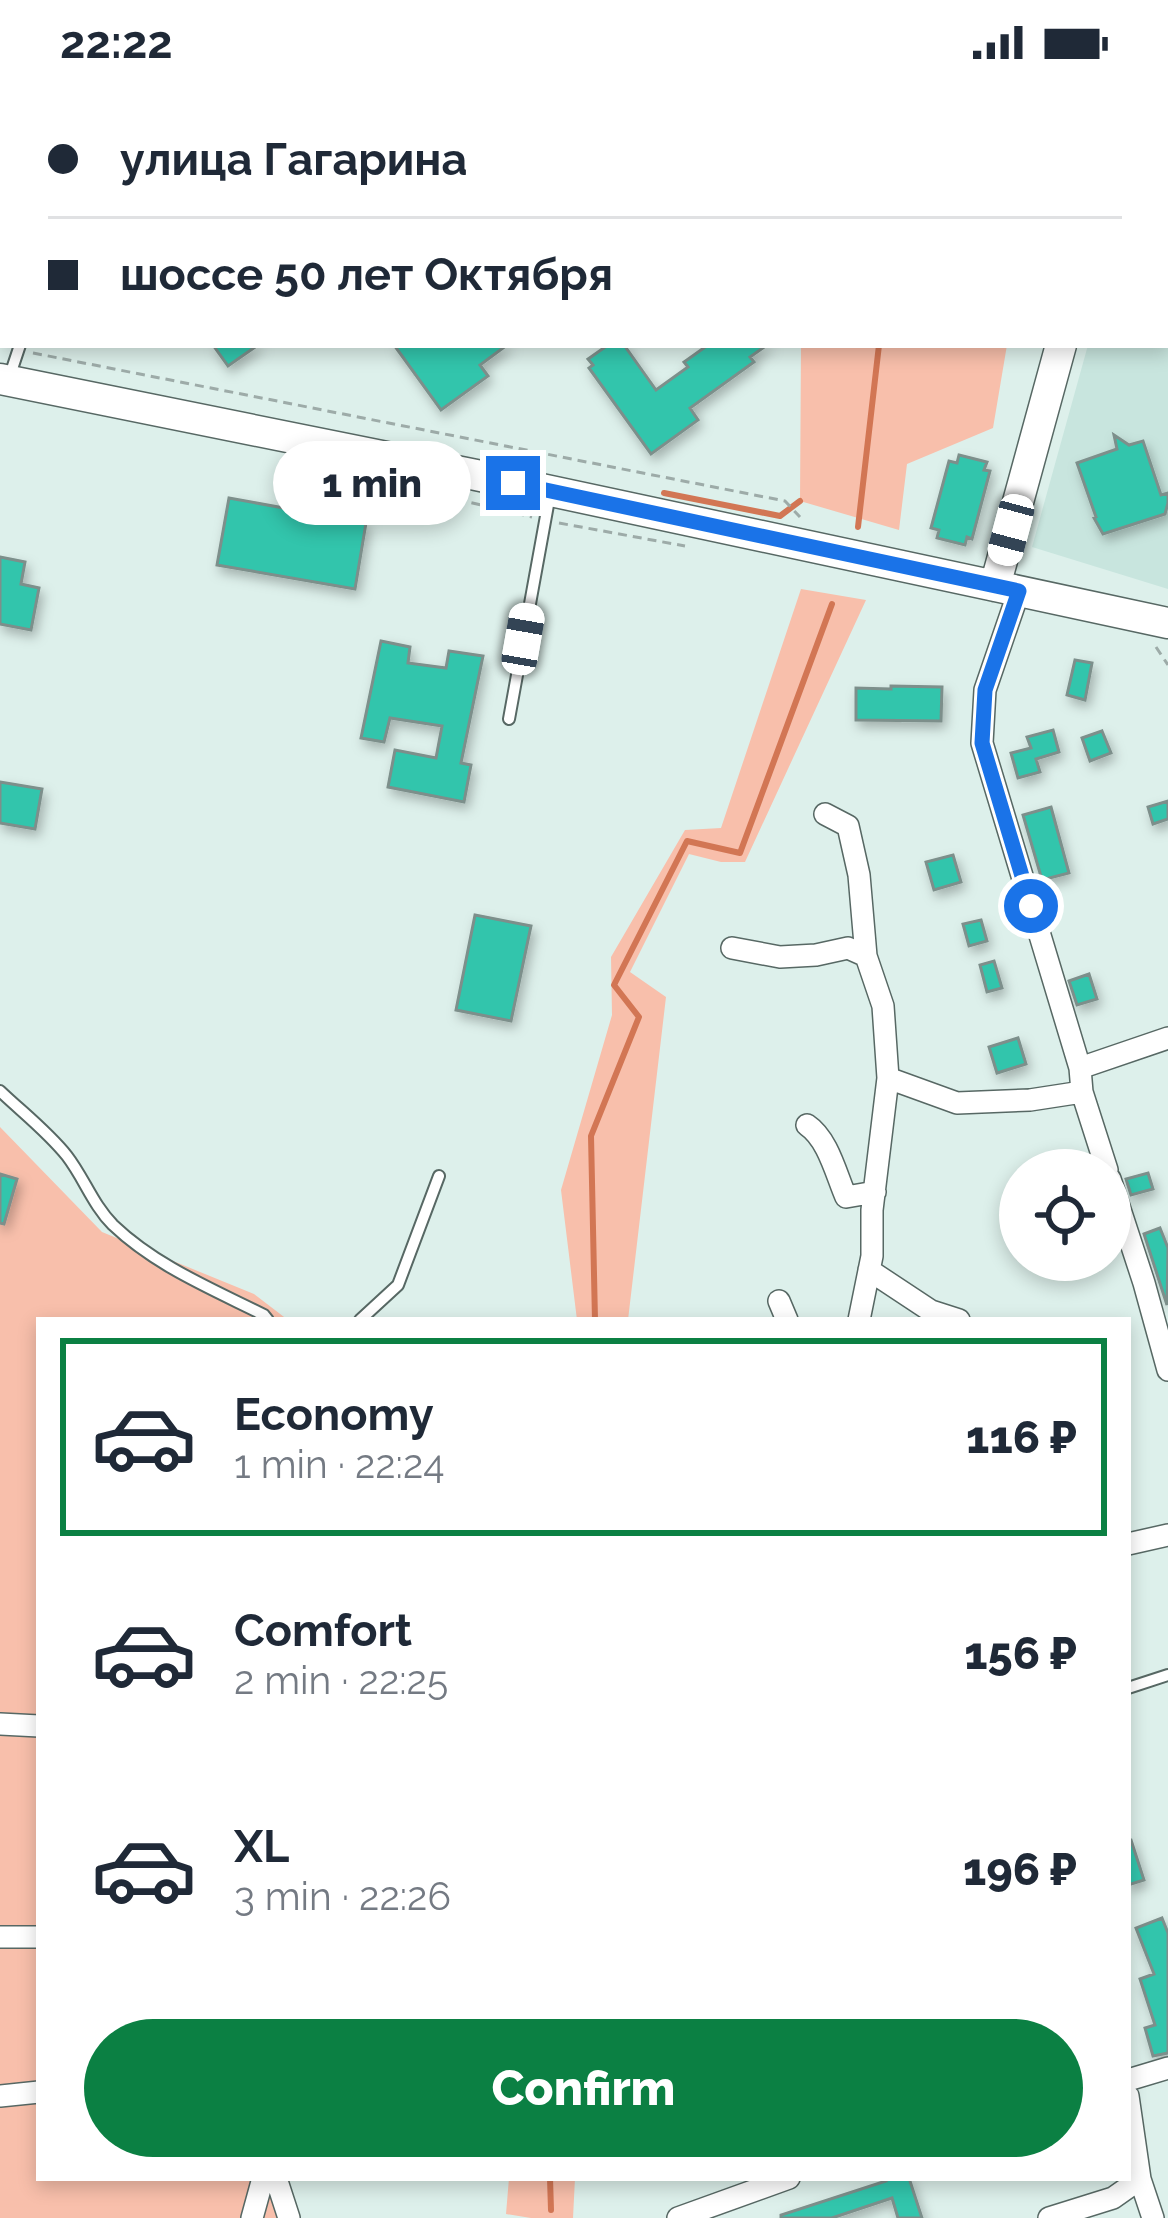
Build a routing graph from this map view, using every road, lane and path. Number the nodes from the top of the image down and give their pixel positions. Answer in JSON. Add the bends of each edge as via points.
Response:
{"nodes":[{"id":1,"x":19,"y":348,"type":"edge"},
{"id":2,"x":1060,"y":348,"type":"edge"},
{"id":3,"x":4,"y":380,"type":"edge"},
{"id":4,"x":550,"y":491,"type":"junction"},
{"id":5,"x":804,"y":521,"type":"dead end"},
{"id":6,"x":1007,"y":588,"type":"junction"},
{"id":7,"x":1168,"y":623,"type":"edge"},
{"id":8,"x":509,"y":719,"type":"dead end"},
{"id":9,"x":825,"y":814,"type":"dead end"},
{"id":10,"x":732,"y":948,"type":"dead end"},
{"id":11,"x":866,"y":956,"type":"junction"},
{"id":12,"x":1168,"y":1038,"type":"edge"},
{"id":13,"x":1080,"y":1068,"type":"junction"},
{"id":14,"x":888,"y":1078,"type":"junction"},
{"id":15,"x":0,"y":1091,"type":"edge"},
{"id":16,"x":1082,"y":1092,"type":"junction"},
{"id":17,"x":808,"y":1125,"type":"dead end"},
{"id":18,"x":1100,"y":1149,"type":"edge"},
{"id":19,"x":439,"y":1176,"type":"dead end"},
{"id":20,"x":875,"y":1192,"type":"junction"},
{"id":21,"x":1131,"y":1243,"type":"edge"},
{"id":22,"x":869,"y":1270,"type":"junction"},
{"id":23,"x":266,"y":1317,"type":"edge"},
{"id":24,"x":363,"y":1317,"type":"edge"},
{"id":25,"x":860,"y":1317,"type":"edge"},
{"id":26,"x":950,"y":1317,"type":"edge"},
{"id":27,"x":1168,"y":1370,"type":"edge"},
{"id":28,"x":1168,"y":1534,"type":"edge"},
{"id":29,"x":1131,"y":1543,"type":"edge"},
{"id":30,"x":1168,"y":1676,"type":"edge"},
{"id":31,"x":1131,"y":1687,"type":"edge"},
{"id":32,"x":0,"y":1724,"type":"edge"},
{"id":33,"x":36,"y":1726,"type":"edge"},
{"id":34,"x":0,"y":1937,"type":"edge"},
{"id":35,"x":36,"y":1937,"type":"edge"},
{"id":36,"x":1168,"y":2068,"type":"edge"},
{"id":37,"x":1131,"y":2079,"type":"edge"},
{"id":38,"x":36,"y":2092,"type":"edge"},
{"id":39,"x":0,"y":2096,"type":"edge"},
{"id":40,"x":1131,"y":2117,"type":"edge"},
{"id":41,"x":1140,"y":2179,"type":"junction"},
{"id":42,"x":262,"y":2181,"type":"edge"},
{"id":43,"x":277,"y":2181,"type":"edge"},
{"id":44,"x":781,"y":2181,"type":"edge"},
{"id":45,"x":252,"y":2218,"type":"edge"},
{"id":46,"x":289,"y":2218,"type":"edge"},
{"id":47,"x":677,"y":2218,"type":"edge"},
{"id":48,"x":1049,"y":2218,"type":"edge"},
{"id":49,"x":1153,"y":2218,"type":"edge"}],
"edges":[{"from":1,"to":3,"type":"lane"},
{"from":1,"to":5,"type":"path","via":[[785,501]]},
{"from":2,"to":6,"type":"street"},
{"from":3,"to":4,"type":"street"},
{"from":4,"to":6,"type":"street"},
{"from":4,"to":8,"type":"lane"},
{"from":6,"to":7,"type":"street"},
{"from":6,"to":13,"type":"street","via":[[982,743]]},
{"from":9,"to":11,"type":"street","via":[[848,826]]},
{"from":10,"to":11,"type":"street","via":[[780,957],[848,948]]},
{"from":11,"to":14,"type":"street","via":[[883,1006]]},
{"from":12,"to":13,"type":"street"},
{"from":13,"to":16,"type":"street"},
{"from":14,"to":16,"type":"street","via":[[957,1103]]},
{"from":14,"to":20,"type":"street"},
{"from":15,"to":23,"type":"lane","via":[[64,1152],[113,1224],[161,1263]]},
{"from":16,"to":18,"type":"street"},
{"from":17,"to":20,"type":"street","via":[[846,1197]]},
{"from":19,"to":24,"type":"lane","via":[[398,1285]]},
{"from":20,"to":22,"type":"street"},
{"from":21,"to":27,"type":"street"},
{"from":22,"to":25,"type":"street"},
{"from":22,"to":26,"type":"street"},
{"from":28,"to":29,"type":"street"},
{"from":30,"to":31,"type":"lane"},
{"from":32,"to":33,"type":"street"},
{"from":34,"to":35,"type":"street"},
{"from":36,"to":37,"type":"street"},
{"from":38,"to":39,"type":"street"},
{"from":40,"to":41,"type":"street"},
{"from":41,"to":48,"type":"street","via":[[1113,2198]]},
{"from":41,"to":49,"type":"street"},
{"from":42,"to":45,"type":"street"},
{"from":43,"to":46,"type":"street"},
{"from":44,"to":47,"type":"street"}]}
